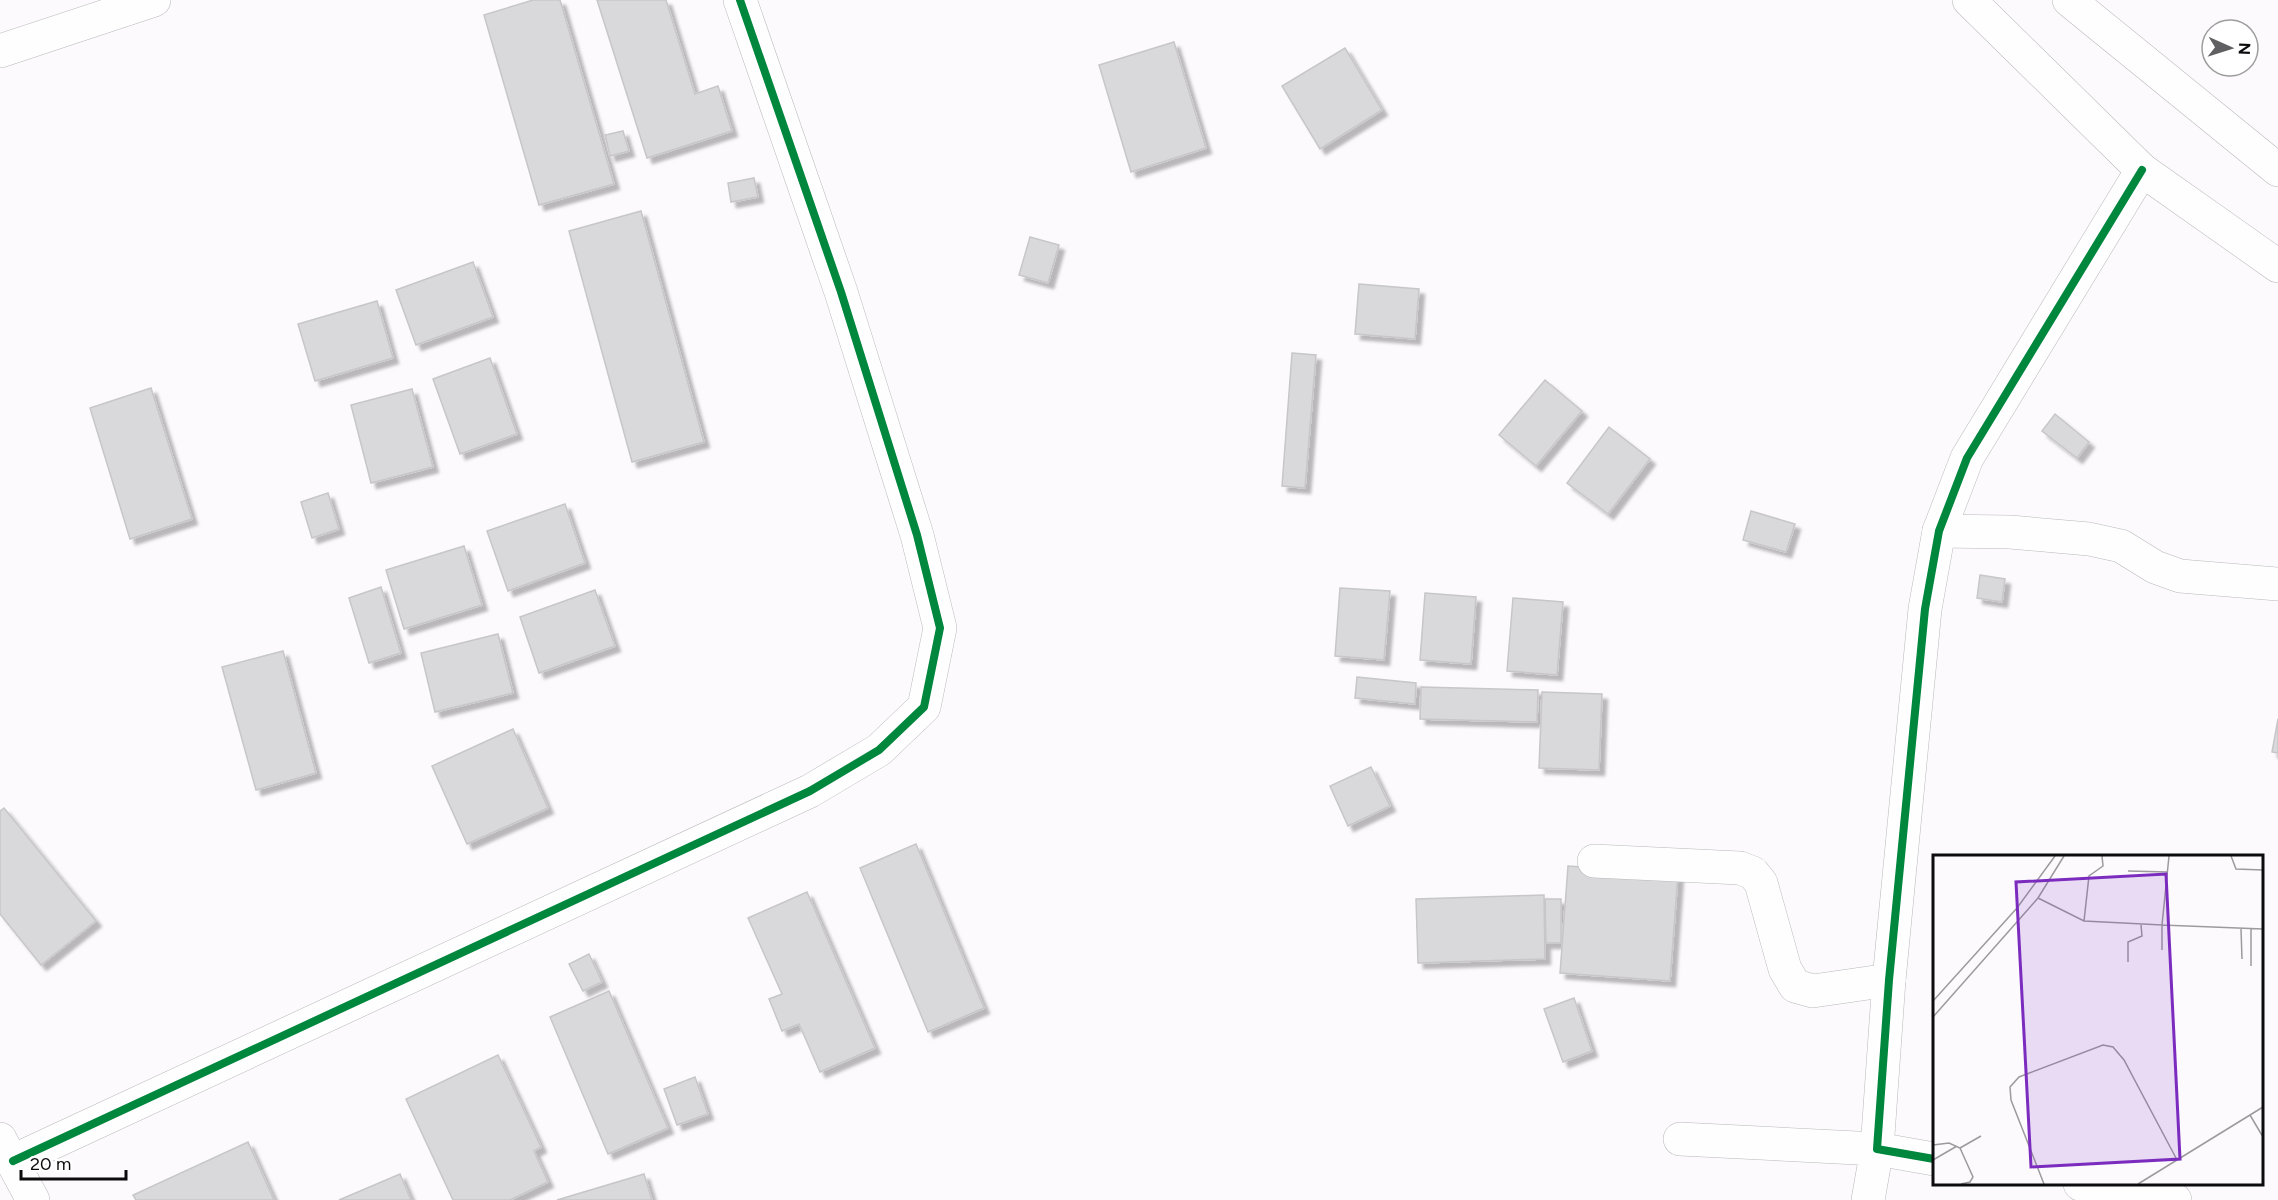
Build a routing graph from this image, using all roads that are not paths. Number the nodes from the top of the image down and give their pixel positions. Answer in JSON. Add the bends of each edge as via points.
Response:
{"nodes":[{"id":1,"x":154,"y":0,"type":"edge"},
{"id":2,"x":740,"y":0,"type":"edge"},
{"id":3,"x":1969,"y":0,"type":"edge"},
{"id":4,"x":2069,"y":0,"type":"edge"},
{"id":5,"x":0,"y":51,"type":"edge"},
{"id":6,"x":2142,"y":170,"type":"junction"},
{"id":7,"x":2278,"y":170,"type":"edge"},
{"id":8,"x":2278,"y":266,"type":"edge"},
{"id":9,"x":1939,"y":531,"type":"junction"},
{"id":10,"x":2278,"y":584,"type":"edge"},
{"id":11,"x":1594,"y":861,"type":"dead end"},
{"id":12,"x":1889,"y":980,"type":"junction"},
{"id":13,"x":1680,"y":1140,"type":"dead end"},
{"id":14,"x":1877,"y":1149,"type":"junction"},
{"id":15,"x":6,"y":1150,"type":"edge"},
{"id":16,"x":1933,"y":1159,"type":"edge"},
{"id":17,"x":2085,"y":1185,"type":"edge"},
{"id":18,"x":33,"y":1200,"type":"edge"},
{"id":19,"x":1868,"y":1200,"type":"edge"},
{"id":20,"x":2175,"y":1200,"type":"edge"}],
"edges":[{"from":1,"to":5,"type":"street"},
{"from":2,"to":15,"type":"street","via":[[841,292],[917,535],[940,628],[924,707],[879,750],[810,791]]},
{"from":3,"to":6,"type":"street"},
{"from":4,"to":7,"type":"street"},
{"from":6,"to":8,"type":"street"},
{"from":6,"to":9,"type":"street","via":[[1967,458]]},
{"from":9,"to":10,"type":"street","via":[[2089,539],[2121,546],[2155,567],[2180,576]]},
{"from":9,"to":12,"type":"street","via":[[1925,609]]},
{"from":11,"to":12,"type":"street","via":[[1740,868],[1753,873],[1761,884],[1785,969],[1795,986],[1813,991]]},
{"from":12,"to":14,"type":"street"},
{"from":13,"to":14,"type":"street"},
{"from":14,"to":16,"type":"street"},
{"from":14,"to":19,"type":"street"},
{"from":15,"to":18,"type":"street"},
{"from":17,"to":20,"type":"street"}]}
